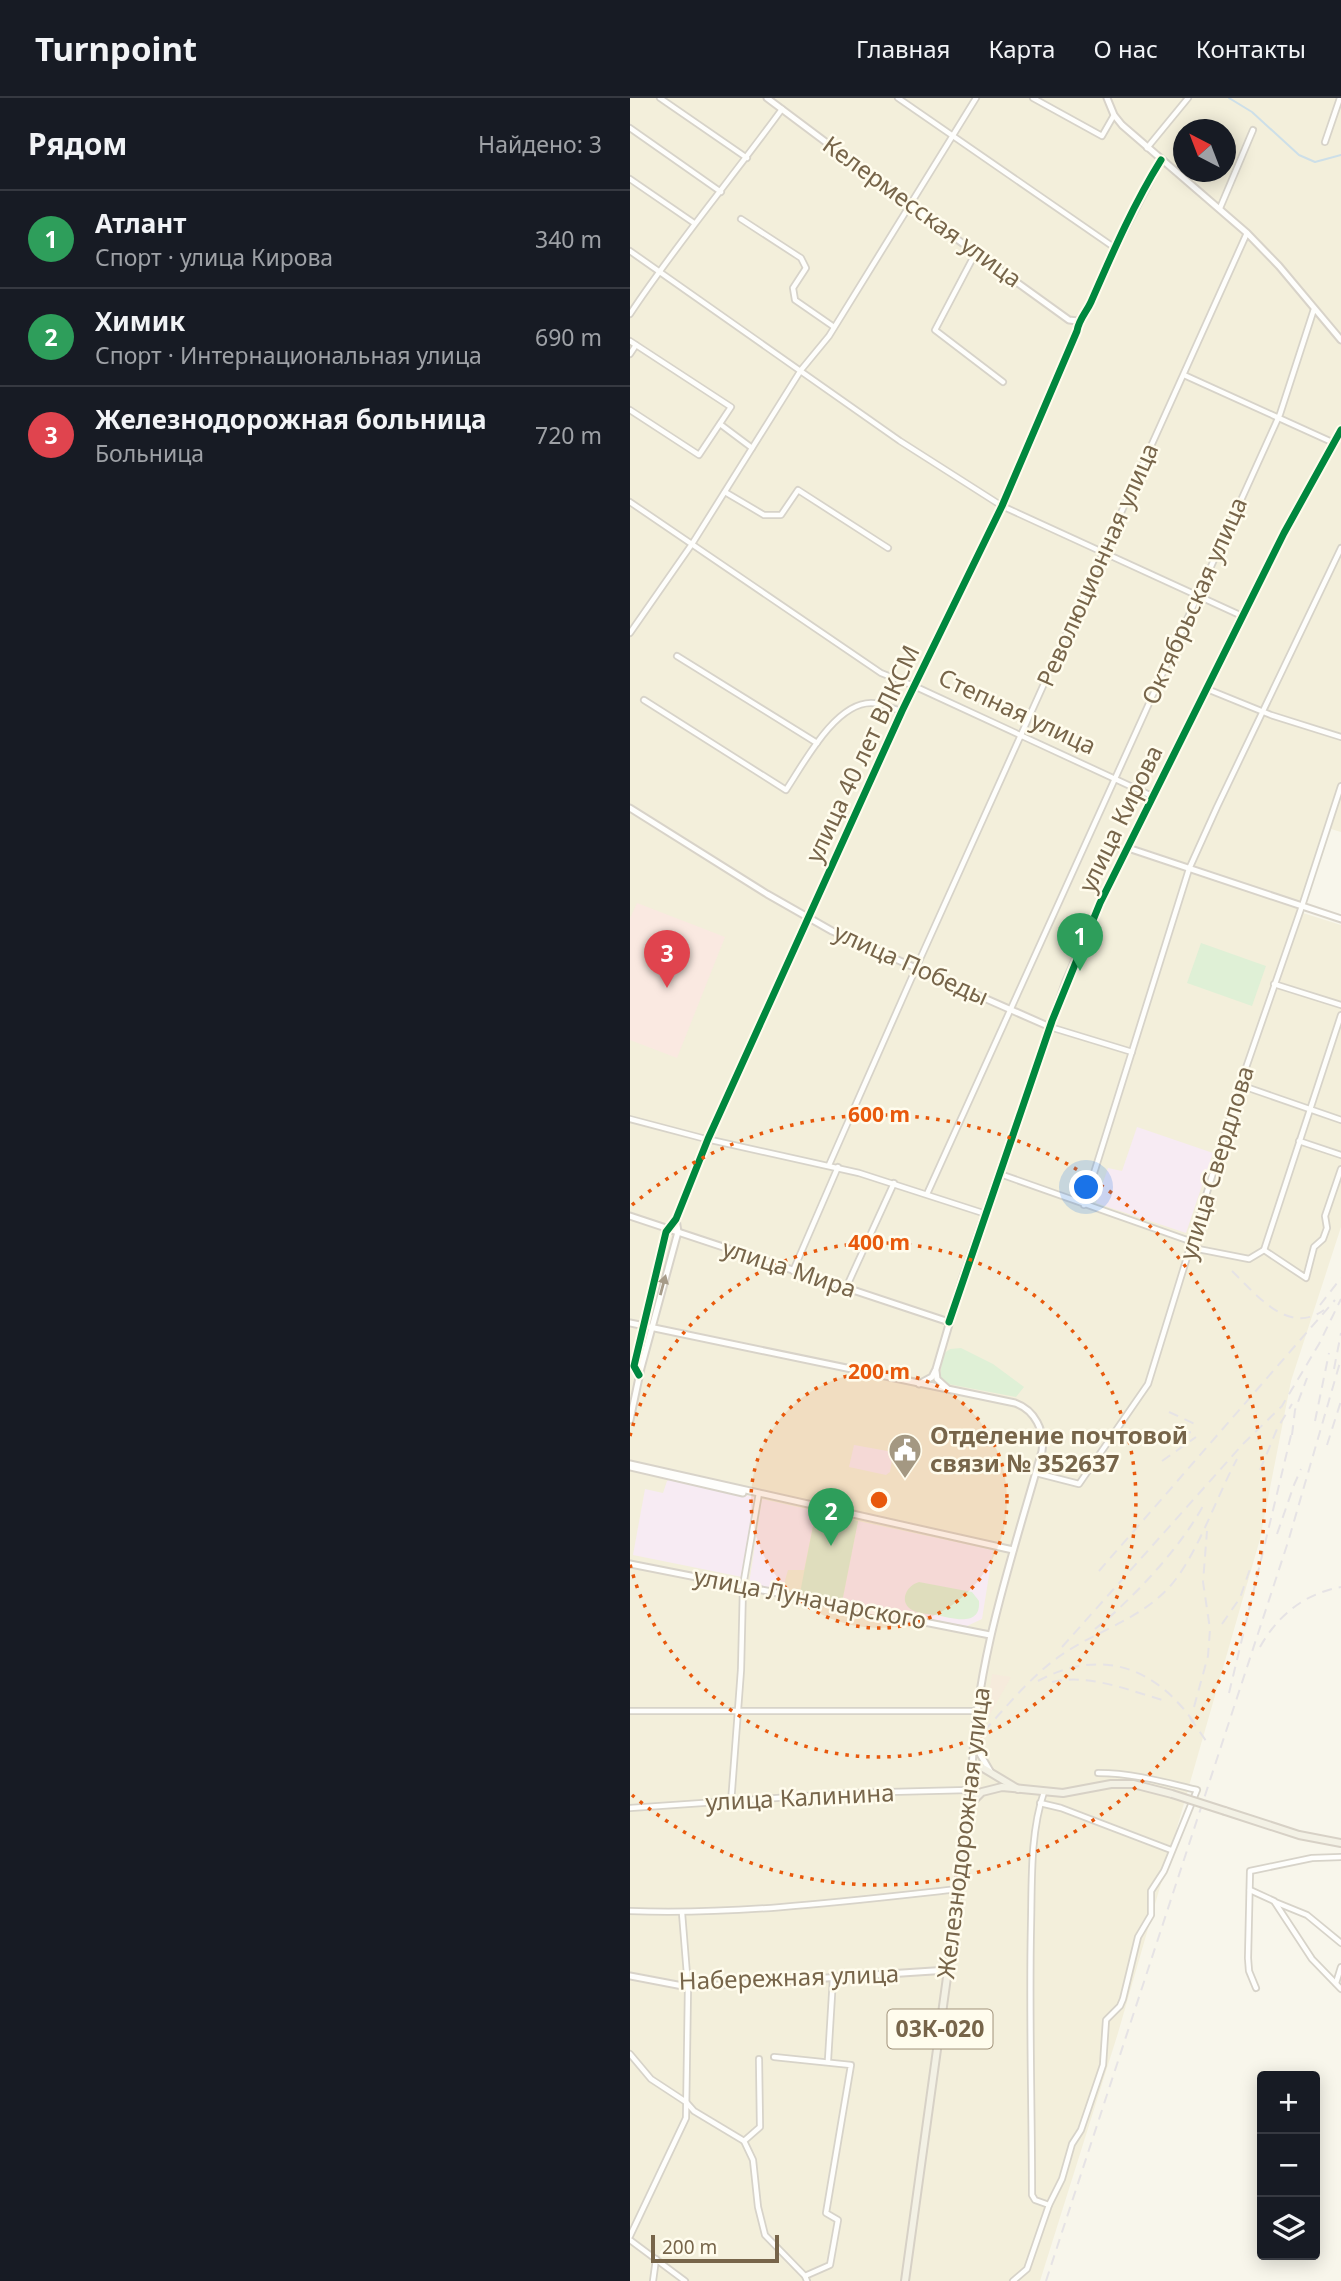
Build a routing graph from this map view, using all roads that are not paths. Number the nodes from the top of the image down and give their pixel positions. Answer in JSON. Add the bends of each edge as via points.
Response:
{"nodes":[{"id":1,"x":660,"y":98,"type":"edge"},
{"id":2,"x":767,"y":98,"type":"edge"},
{"id":3,"x":898,"y":98,"type":"edge"},
{"id":4,"x":976,"y":98,"type":"edge"},
{"id":5,"x":1033,"y":98,"type":"edge"},
{"id":6,"x":1108,"y":98,"type":"edge"},
{"id":7,"x":1188,"y":98,"type":"edge"},
{"id":8,"x":1340,"y":98,"type":"edge"},
{"id":9,"x":776,"y":100,"type":"edge"},
{"id":10,"x":782,"y":109,"type":"junction"},
{"id":11,"x":1114,"y":116,"type":"junction"},
{"id":12,"x":630,"y":128,"type":"edge"},
{"id":13,"x":1253,"y":130,"type":"dead end"},
{"id":14,"x":952,"y":136,"type":"junction"},
{"id":15,"x":1325,"y":142,"type":"dead end"},
{"id":16,"x":1147,"y":148,"type":"junction"},
{"id":17,"x":747,"y":158,"type":"junction"},
{"id":18,"x":1161,"y":160,"type":"junction"},
{"id":19,"x":630,"y":179,"type":"edge"},
{"id":20,"x":721,"y":192,"type":"junction"},
{"id":21,"x":911,"y":206,"type":"junction"},
{"id":22,"x":1220,"y":208,"type":"junction"},
{"id":23,"x":741,"y":219,"type":"dead end"},
{"id":24,"x":694,"y":223,"type":"junction"},
{"id":25,"x":1247,"y":233,"type":"junction"},
{"id":26,"x":1115,"y":248,"type":"junction"},
{"id":27,"x":630,"y":251,"type":"edge"},
{"id":28,"x":976,"y":253,"type":"junction"},
{"id":29,"x":658,"y":271,"type":"junction"},
{"id":30,"x":1314,"y":309,"type":"junction"},
{"id":31,"x":630,"y":314,"type":"edge"},
{"id":32,"x":1078,"y":321,"type":"junction"},
{"id":33,"x":834,"y":327,"type":"junction"},
{"id":34,"x":1341,"y":340,"type":"edge"},
{"id":35,"x":630,"y":341,"type":"edge"},
{"id":36,"x":636,"y":345,"type":"junction"},
{"id":37,"x":630,"y":354,"type":"edge"},
{"id":38,"x":801,"y":370,"type":"junction"},
{"id":39,"x":1184,"y":375,"type":"junction"},
{"id":40,"x":1003,"y":382,"type":"dead end"},
{"id":41,"x":630,"y":410,"type":"edge"},
{"id":42,"x":1278,"y":417,"type":"junction"},
{"id":43,"x":720,"y":424,"type":"junction"},
{"id":44,"x":1341,"y":430,"type":"edge"},
{"id":45,"x":1334,"y":443,"type":"junction"},
{"id":46,"x":752,"y":448,"type":"junction"},
{"id":47,"x":725,"y":492,"type":"junction"},
{"id":48,"x":630,"y":502,"type":"edge"},
{"id":49,"x":1002,"y":506,"type":"junction"},
{"id":50,"x":692,"y":544,"type":"junction"},
{"id":51,"x":888,"y":548,"type":"dead end"},
{"id":52,"x":1341,"y":548,"type":"edge"},
{"id":53,"x":1104,"y":554,"type":"junction"},
{"id":54,"x":1196,"y":596,"type":"junction"},
{"id":55,"x":1242,"y":616,"type":"junction"},
{"id":56,"x":630,"y":633,"type":"edge"},
{"id":57,"x":677,"y":656,"type":"dead end"},
{"id":58,"x":914,"y":685,"type":"junction"},
{"id":59,"x":1207,"y":689,"type":"junction"},
{"id":60,"x":644,"y":700,"type":"dead end"},
{"id":61,"x":902,"y":711,"type":"junction"},
{"id":62,"x":1263,"y":712,"type":"junction"},
{"id":63,"x":1021,"y":735,"type":"junction"},
{"id":64,"x":1341,"y":737,"type":"edge"},
{"id":65,"x":817,"y":743,"type":"junction"},
{"id":66,"x":1116,"y":778,"type":"junction"},
{"id":67,"x":1341,"y":786,"type":"edge"},
{"id":68,"x":1154,"y":797,"type":"junction"},
{"id":69,"x":630,"y":808,"type":"edge"},
{"id":70,"x":1128,"y":848,"type":"junction"},
{"id":71,"x":1189,"y":869,"type":"junction"},
{"id":72,"x":1302,"y":906,"type":"junction"},
{"id":73,"x":808,"y":918,"type":"junction"},
{"id":74,"x":1341,"y":919,"type":"edge"},
{"id":75,"x":916,"y":968,"type":"junction"},
{"id":76,"x":1274,"y":984,"type":"junction"},
{"id":77,"x":1341,"y":1005,"type":"edge"},
{"id":78,"x":1011,"y":1010,"type":"junction"},
{"id":79,"x":1341,"y":1015,"type":"edge"},
{"id":80,"x":1050,"y":1027,"type":"junction"},
{"id":81,"x":1132,"y":1052,"type":"junction"},
{"id":82,"x":1240,"y":1086,"type":"junction"},
{"id":83,"x":1309,"y":1110,"type":"junction"},
{"id":84,"x":630,"y":1119,"type":"edge"},
{"id":85,"x":1341,"y":1119,"type":"edge"},
{"id":86,"x":708,"y":1139,"type":"junction"},
{"id":87,"x":1299,"y":1141,"type":"junction"},
{"id":88,"x":1341,"y":1154,"type":"edge"},
{"id":89,"x":829,"y":1165,"type":"junction"},
{"id":90,"x":838,"y":1167,"type":"junction"},
{"id":91,"x":1341,"y":1169,"type":"edge"},
{"id":92,"x":1000,"y":1174,"type":"junction"},
{"id":93,"x":894,"y":1183,"type":"junction"},
{"id":94,"x":927,"y":1194,"type":"junction"},
{"id":95,"x":1084,"y":1205,"type":"junction"},
{"id":96,"x":986,"y":1214,"type":"junction"},
{"id":97,"x":630,"y":1216,"type":"edge"},
{"id":98,"x":676,"y":1219,"type":"junction"},
{"id":99,"x":668,"y":1229,"type":"junction"},
{"id":100,"x":678,"y":1232,"type":"junction"},
{"id":101,"x":1192,"y":1244,"type":"junction"},
{"id":102,"x":1264,"y":1250,"type":"junction"},
{"id":103,"x":793,"y":1271,"type":"junction"},
{"id":104,"x":846,"y":1288,"type":"junction"},
{"id":105,"x":949,"y":1322,"type":"junction"},
{"id":106,"x":630,"y":1323,"type":"edge"},
{"id":107,"x":642,"y":1326,"type":"junction"},
{"id":108,"x":652,"y":1328,"type":"junction"},
{"id":109,"x":936,"y":1369,"type":"junction"},
{"id":110,"x":639,"y":1375,"type":"junction"},
{"id":111,"x":919,"y":1384,"type":"junction"},
{"id":112,"x":950,"y":1390,"type":"junction"},
{"id":113,"x":630,"y":1420,"type":"edge"},
{"id":114,"x":630,"y":1466,"type":"edge"},
{"id":115,"x":1036,"y":1473,"type":"junction"},
{"id":116,"x":758,"y":1495,"type":"junction"},
{"id":117,"x":1013,"y":1551,"type":"junction"},
{"id":118,"x":630,"y":1564,"type":"edge"},
{"id":119,"x":743,"y":1586,"type":"junction"},
{"id":120,"x":990,"y":1635,"type":"junction"},
{"id":121,"x":630,"y":1710,"type":"edge"},
{"id":122,"x":738,"y":1712,"type":"junction"},
{"id":123,"x":977,"y":1712,"type":"junction"},
{"id":124,"x":972,"y":1773,"type":"junction"},
{"id":125,"x":1098,"y":1773,"type":"dead end"},
{"id":126,"x":995,"y":1776,"type":"junction"},
{"id":127,"x":1002,"y":1787,"type":"junction"},
{"id":128,"x":1018,"y":1788,"type":"junction"},
{"id":129,"x":969,"y":1790,"type":"junction"},
{"id":130,"x":1044,"y":1792,"type":"junction"},
{"id":131,"x":731,"y":1802,"type":"junction"},
{"id":132,"x":1040,"y":1803,"type":"junction"},
{"id":133,"x":630,"y":1808,"type":"edge"},
{"id":134,"x":967,"y":1817,"type":"junction"},
{"id":135,"x":1341,"y":1843,"type":"edge"},
{"id":136,"x":1171,"y":1850,"type":"junction"},
{"id":137,"x":1341,"y":1857,"type":"edge"},
{"id":138,"x":958,"y":1889,"type":"junction"},
{"id":139,"x":1250,"y":1890,"type":"junction"},
{"id":140,"x":1275,"y":1902,"type":"junction"},
{"id":141,"x":630,"y":1911,"type":"edge"},
{"id":142,"x":682,"y":1913,"type":"junction"},
{"id":143,"x":1341,"y":1943,"type":"edge"},
{"id":144,"x":1341,"y":1968,"type":"edge"},
{"id":145,"x":948,"y":1970,"type":"junction"},
{"id":146,"x":630,"y":1976,"type":"edge"},
{"id":147,"x":833,"y":1978,"type":"junction"},
{"id":148,"x":1336,"y":1984,"type":"junction"},
{"id":149,"x":688,"y":1987,"type":"junction"},
{"id":150,"x":1256,"y":1988,"type":"dead end"},
{"id":151,"x":1341,"y":1989,"type":"edge"},
{"id":152,"x":630,"y":2054,"type":"edge"},
{"id":153,"x":774,"y":2057,"type":"dead end"},
{"id":154,"x":758,"y":2059,"type":"dead end"},
{"id":155,"x":828,"y":2060,"type":"junction"},
{"id":156,"x":686,"y":2102,"type":"junction"},
{"id":157,"x":744,"y":2141,"type":"junction"},
{"id":158,"x":1049,"y":2206,"type":"junction"},
{"id":159,"x":630,"y":2238,"type":"edge"},
{"id":160,"x":656,"y":2259,"type":"junction"},
{"id":161,"x":806,"y":2278,"type":"edge"},
{"id":162,"x":653,"y":2281,"type":"edge"},
{"id":163,"x":685,"y":2281,"type":"edge"},
{"id":164,"x":905,"y":2281,"type":"edge"},
{"id":165,"x":1013,"y":2281,"type":"edge"}],
"edges":[{"from":1,"to":17,"type":"street"},
{"from":2,"to":9,"type":"street","name":"Келермесская улица"},
{"from":3,"to":14,"type":"street"},
{"from":4,"to":14,"type":"street"},
{"from":5,"to":11,"type":"street","via":[[1102,136]]},
{"from":6,"to":11,"type":"street"},
{"from":7,"to":16,"type":"street"},
{"from":8,"to":15,"type":"street"},
{"from":9,"to":10,"type":"street","name":"Келермесская улица"},
{"from":10,"to":17,"type":"street"},
{"from":10,"to":21,"type":"street","name":"Келермесская улица"},
{"from":11,"to":16,"type":"street"},
{"from":12,"to":20,"type":"street"},
{"from":13,"to":22,"type":"street"},
{"from":14,"to":21,"type":"street"},
{"from":14,"to":26,"type":"street"},
{"from":16,"to":18,"type":"street"},
{"from":17,"to":20,"type":"street"},
{"from":18,"to":22,"type":"street"},
{"from":18,"to":26,"type":"street","name":"улица 40 лет ВЛКСМ"},
{"from":19,"to":24,"type":"street"},
{"from":20,"to":24,"type":"street"},
{"from":21,"to":28,"type":"street","name":"Келермесская улица"},
{"from":21,"to":33,"type":"street"},
{"from":22,"to":25,"type":"street"},
{"from":23,"to":33,"type":"street","via":[[801,258],[806,268],[793,288],[795,300]]},
{"from":24,"to":29,"type":"street"},
{"from":25,"to":30,"type":"street"},
{"from":25,"to":39,"type":"street","name":"Революционная улица"},
{"from":26,"to":32,"type":"street","name":"улица 40 лет ВЛКСМ"},
{"from":27,"to":29,"type":"street"},
{"from":28,"to":32,"type":"street","name":"Келермесская улица","via":[[1069,320]]},
{"from":28,"to":40,"type":"street","via":[[935,330]]},
{"from":29,"to":31,"type":"street"},
{"from":29,"to":38,"type":"street"},
{"from":30,"to":34,"type":"street"},
{"from":30,"to":42,"type":"street","name":"Октябрьская улица"},
{"from":32,"to":49,"type":"street","name":"улица 40 лет ВЛКСМ"},
{"from":33,"to":38,"type":"street"},
{"from":35,"to":36,"type":"street"},
{"from":36,"to":37,"type":"street"},
{"from":36,"to":43,"type":"street","via":[[731,407]]},
{"from":38,"to":46,"type":"street"},
{"from":38,"to":49,"type":"street"},
{"from":39,"to":42,"type":"street"},
{"from":39,"to":53,"type":"street","name":"Революционная улица"},
{"from":41,"to":43,"type":"street","via":[[699,455]]},
{"from":42,"to":45,"type":"street"},
{"from":42,"to":54,"type":"street","name":"Октябрьская улица"},
{"from":43,"to":46,"type":"street"},
{"from":44,"to":45,"type":"street","name":"улица Кирова"},
{"from":45,"to":55,"type":"street","name":"улица Кирова"},
{"from":46,"to":47,"type":"street"},
{"from":47,"to":50,"type":"street"},
{"from":47,"to":51,"type":"street","via":[[764,515],[780,515],[798,490]]},
{"from":48,"to":50,"type":"street","name":"Степная улица"},
{"from":49,"to":53,"type":"street"},
{"from":49,"to":58,"type":"street","name":"улица 40 лет ВЛКСМ"},
{"from":50,"to":56,"type":"street"},
{"from":50,"to":58,"type":"street","name":"Степная улица","via":[[868,665]]},
{"from":52,"to":62,"type":"street"},
{"from":53,"to":54,"type":"street"},
{"from":53,"to":63,"type":"street","name":"Революционная улица"},
{"from":54,"to":55,"type":"street"},
{"from":54,"to":66,"type":"street","name":"Октябрьская улица"},
{"from":55,"to":59,"type":"street","name":"улица Кирова"},
{"from":57,"to":65,"type":"street"},
{"from":58,"to":61,"type":"street","name":"улица 40 лет ВЛКСМ"},
{"from":58,"to":63,"type":"street","name":"Степная улица"},
{"from":59,"to":62,"type":"street"},
{"from":59,"to":68,"type":"street","name":"улица Кирова"},
{"from":60,"to":65,"type":"street","via":[[786,790]]},
{"from":61,"to":65,"type":"street","via":[[871,703],[846,710]]},
{"from":61,"to":73,"type":"street","name":"улица 40 лет ВЛКСМ"},
{"from":62,"to":64,"type":"street"},
{"from":62,"to":71,"type":"street"},
{"from":63,"to":66,"type":"street","name":"Степная улица"},
{"from":63,"to":75,"type":"street","name":"Революционная улица"},
{"from":66,"to":68,"type":"street","name":"Степная улица"},
{"from":66,"to":78,"type":"street","name":"Октябрьская улица"},
{"from":67,"to":72,"type":"street","name":"улица Свердлова"},
{"from":68,"to":70,"type":"street","name":"улица Кирова"},
{"from":69,"to":73,"type":"street","name":"улица Победы"},
{"from":70,"to":71,"type":"street"},
{"from":70,"to":80,"type":"street","name":"улица Кирова"},
{"from":71,"to":72,"type":"street"},
{"from":71,"to":81,"type":"street"},
{"from":72,"to":74,"type":"street"},
{"from":72,"to":76,"type":"street","name":"улица Свердлова"},
{"from":73,"to":75,"type":"street","name":"улица Победы"},
{"from":73,"to":86,"type":"street","name":"улица 40 лет ВЛКСМ"},
{"from":75,"to":78,"type":"street","name":"улица Победы"},
{"from":75,"to":89,"type":"street","name":"Революционная улица"},
{"from":76,"to":77,"type":"street"},
{"from":76,"to":82,"type":"street","name":"улица Свердлова"},
{"from":78,"to":80,"type":"street","name":"улица Победы"},
{"from":78,"to":94,"type":"street","name":"Октябрьская улица"},
{"from":79,"to":83,"type":"street"},
{"from":80,"to":81,"type":"street","name":"улица Победы"},
{"from":80,"to":92,"type":"street","name":"улица Кирова"},
{"from":81,"to":95,"type":"street"},
{"from":82,"to":83,"type":"street"},
{"from":82,"to":101,"type":"street","name":"улица Свердлова"},
{"from":83,"to":85,"type":"street"},
{"from":83,"to":87,"type":"street"},
{"from":84,"to":86,"type":"street"},
{"from":86,"to":89,"type":"street"},
{"from":86,"to":98,"type":"street","name":"улица 40 лет ВЛКСМ"},
{"from":87,"to":88,"type":"street"},
{"from":87,"to":102,"type":"street"},
{"from":89,"to":90,"type":"street"},
{"from":90,"to":93,"type":"street"},
{"from":90,"to":103,"type":"street"},
{"from":91,"to":102,"type":"street","via":[[1325,1216],[1327,1228],[1314,1247],[1306,1278]]},
{"from":92,"to":95,"type":"street"},
{"from":92,"to":96,"type":"street","name":"улица Кирова"},
{"from":93,"to":94,"type":"street"},
{"from":93,"to":104,"type":"street"},
{"from":94,"to":96,"type":"street"},
{"from":95,"to":101,"type":"street"},
{"from":96,"to":105,"type":"street","name":"улица Кирова"},
{"from":97,"to":99,"type":"street","name":"улица Мира"},
{"from":98,"to":99,"type":"street","name":"улица 40 лет ВЛКСМ"},
{"from":98,"to":100,"type":"street","name":"улица 40 лет ВЛКСМ"},
{"from":99,"to":100,"type":"street","name":"улица Мира"},
{"from":99,"to":107,"type":"street","name":"улица 40 лет ВЛКСМ"},
{"from":100,"to":103,"type":"street","name":"улица Мира"},
{"from":108,"to":100,"type":"street","name":"улица 40 лет ВЛКСМ","one_way":true},
{"from":101,"to":102,"type":"street","via":[[1249,1259]]},
{"from":101,"to":115,"type":"street","name":"улица Свердлова","via":[[1148,1384],[1079,1484]]},
{"from":103,"to":104,"type":"street","name":"улица Мира"},
{"from":104,"to":105,"type":"street","name":"улица Мира"},
{"from":105,"to":109,"type":"street","name":"улица Кирова"},
{"from":106,"to":107,"type":"street","name":"Железнодорожная улица"},
{"from":107,"to":108,"type":"street","name":"Железнодорожная улица"},
{"from":107,"to":110,"type":"street","name":"улица 40 лет ВЛКСМ","via":[[634,1366]]},
{"from":108,"to":110,"type":"street","name":"улица 40 лет ВЛКСМ"},
{"from":108,"to":111,"type":"street","name":"Железнодорожная улица"},
{"from":109,"to":111,"type":"street"},
{"from":109,"to":112,"type":"street","via":[[937,1379]]},
{"from":110,"to":113,"type":"street","name":"улица 40 лет ВЛКСМ"},
{"from":111,"to":112,"type":"street","name":"Железнодорожная улица"},
{"from":112,"to":115,"type":"street","name":"Железнодорожная улица","via":[[1015,1403],[1029,1411],[1044,1441]]},
{"from":114,"to":116,"type":"street"},
{"from":115,"to":117,"type":"street","name":"Железнодорожная улица"},
{"from":116,"to":117,"type":"street"},
{"from":116,"to":119,"type":"street"},
{"from":117,"to":120,"type":"street","name":"Железнодорожная улица"},
{"from":118,"to":119,"type":"street","name":"улица Луначарского"},
{"from":119,"to":120,"type":"street","name":"улица Луначарского"},
{"from":119,"to":122,"type":"street"},
{"from":120,"to":123,"type":"street","name":"Железнодорожная улица"},
{"from":121,"to":122,"type":"street"},
{"from":122,"to":123,"type":"street"},
{"from":122,"to":131,"type":"street"},
{"from":123,"to":124,"type":"street","name":"Железнодорожная улица"},
{"from":123,"to":126,"type":"street","via":[[980,1754]]},
{"from":124,"to":126,"type":"main road","via":[[983,1768]]},
{"from":124,"to":127,"type":"main road","via":[[976,1788]]},
{"from":124,"to":129,"type":"main road","name":"Железнодорожная улица","number":"03К-020"},
{"from":125,"to":136,"type":"street","via":[[1197,1790]]},
{"from":126,"to":128,"type":"main road"},
{"from":127,"to":128,"type":"main road"},
{"from":127,"to":134,"type":"main road","via":[[976,1798]]},
{"from":128,"to":130,"type":"main road"},
{"from":129,"to":131,"type":"street","name":"улица Калинина"},
{"from":129,"to":134,"type":"main road","name":"Железнодорожная улица","number":"03К-020"},
{"from":130,"to":132,"type":"street"},
{"from":130,"to":135,"type":"main road","bridge":true,"via":[[1122,1783],[1144,1786],[1306,1837]]},
{"from":131,"to":133,"type":"street","name":"улица Калинина"},
{"from":132,"to":136,"type":"street"},
{"from":132,"to":158,"type":"street","via":[[1030,1950],[1032,2194]]},
{"from":134,"to":138,"type":"main road","name":"Железнодорожная улица","number":"03К-020"},
{"from":136,"to":158,"type":"street","via":[[1151,1891],[1151,1915],[1138,1937],[1121,2006],[1106,2020],[1103,2065]]},
{"from":137,"to":139,"type":"street","via":[[1250,1871]]},
{"from":138,"to":142,"type":"street"},
{"from":138,"to":145,"type":"main road","name":"Железнодорожная улица","number":"03К-020"},
{"from":139,"to":140,"type":"street"},
{"from":139,"to":150,"type":"street","via":[[1248,1958]]},
{"from":140,"to":143,"type":"street","via":[[1307,1915]]},
{"from":140,"to":148,"type":"street","via":[[1299,1941]]},
{"from":141,"to":142,"type":"street"},
{"from":142,"to":149,"type":"street"},
{"from":144,"to":148,"type":"street"},
{"from":145,"to":147,"type":"street","name":"Набережная улица"},
{"from":145,"to":164,"type":"main road","name":"Железнодорожная улица","number":"03К-020"},
{"from":146,"to":149,"type":"street","name":"Набережная улица"},
{"from":147,"to":149,"type":"street","name":"Набережная улица"},
{"from":147,"to":155,"type":"street"},
{"from":148,"to":151,"type":"street"},
{"from":149,"to":156,"type":"street"},
{"from":152,"to":156,"type":"street","via":[[651,2080]]},
{"from":153,"to":155,"type":"street"},
{"from":154,"to":157,"type":"street","via":[[760,2127]]},
{"from":155,"to":161,"type":"street","via":[[851,2064],[826,2213],[838,2220],[830,2265]]},
{"from":156,"to":157,"type":"street"},
{"from":156,"to":159,"type":"street","via":[[686,2118]]},
{"from":157,"to":161,"type":"street","via":[[753,2160],[765,2235]]},
{"from":158,"to":165,"type":"street","via":[[1027,2269]]},
{"from":159,"to":160,"type":"street"},
{"from":160,"to":162,"type":"street"},
{"from":160,"to":163,"type":"street"}]}
